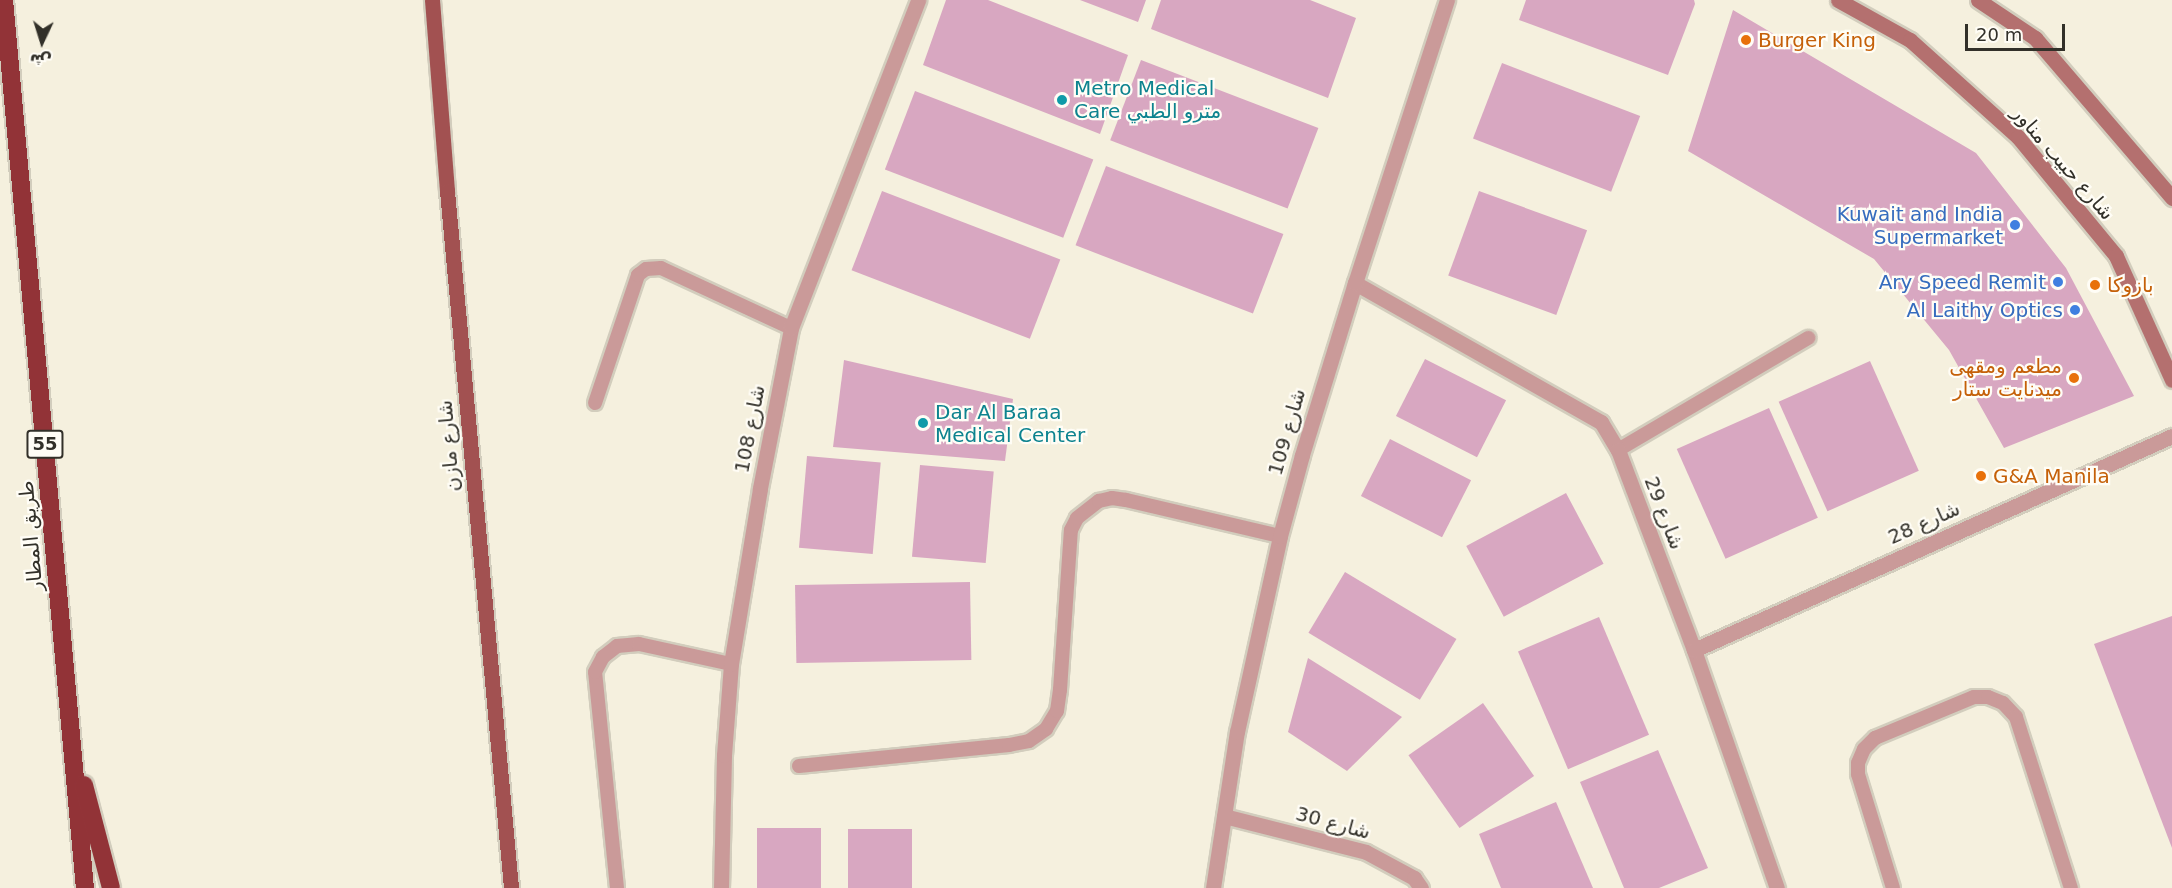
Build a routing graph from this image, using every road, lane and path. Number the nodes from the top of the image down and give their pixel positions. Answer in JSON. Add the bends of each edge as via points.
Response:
{"nodes":[{"id":1,"x":4,"y":0,"type":"edge"},
{"id":2,"x":16,"y":0,"type":"edge"},
{"id":3,"x":432,"y":0,"type":"edge"},
{"id":4,"x":918,"y":0,"type":"edge"},
{"id":5,"x":1447,"y":0,"type":"edge"},
{"id":6,"x":1838,"y":0,"type":"edge"},
{"id":7,"x":1978,"y":0,"type":"edge"},
{"id":8,"x":10,"y":44,"type":"junction"},
{"id":9,"x":2172,"y":198,"type":"edge"},
{"id":10,"x":1354,"y":283,"type":"junction"},
{"id":11,"x":791,"y":328,"type":"junction"},
{"id":12,"x":1809,"y":338,"type":"dead end"},
{"id":13,"x":2172,"y":380,"type":"edge"},
{"id":14,"x":595,"y":403,"type":"dead end"},
{"id":15,"x":2172,"y":435,"type":"edge"},
{"id":16,"x":1618,"y":450,"type":"junction"},
{"id":17,"x":1280,"y":536,"type":"junction"},
{"id":18,"x":1694,"y":650,"type":"junction"},
{"id":19,"x":731,"y":664,"type":"junction"},
{"id":20,"x":71,"y":733,"type":"junction"},
{"id":21,"x":799,"y":766,"type":"dead end"},
{"id":22,"x":1224,"y":816,"type":"junction"},
{"id":23,"x":85,"y":888,"type":"edge"},
{"id":24,"x":111,"y":888,"type":"edge"},
{"id":25,"x":511,"y":888,"type":"edge"},
{"id":26,"x":617,"y":888,"type":"edge"},
{"id":27,"x":721,"y":888,"type":"edge"},
{"id":28,"x":1213,"y":888,"type":"edge"},
{"id":29,"x":1420,"y":888,"type":"edge"},
{"id":30,"x":1777,"y":888,"type":"edge"},
{"id":31,"x":1893,"y":888,"type":"edge"},
{"id":32,"x":2071,"y":888,"type":"edge"}],
"edges":[{"from":1,"to":8,"type":"highway","name":"طريق المطار","number":"55"},
{"from":2,"to":8,"type":"highway"},
{"from":3,"to":25,"type":"main road","name":"شارع مازن"},
{"from":4,"to":11,"type":"street","name":"شارع 108"},
{"from":5,"to":10,"type":"street","name":"شارع 109"},
{"from":6,"to":13,"type":"street","name":"شارع حبيب مناور","via":[[1910,40],[2018,137],[2116,256]]},
{"from":7,"to":9,"type":"street","via":[[2035,39]]},
{"from":8,"to":20,"type":"highway","name":"طريق المطار","number":"55"},
{"from":10,"to":16,"type":"street","name":"شارع 29","via":[[1600,422]]},
{"from":10,"to":17,"type":"street","name":"شارع 109"},
{"from":11,"to":14,"type":"lane","via":[[661,268],[646,268],[638,275]]},
{"from":11,"to":19,"type":"street","name":"شارع 108"},
{"from":12,"to":16,"type":"lane"},
{"from":15,"to":18,"type":"street","name":"شارع 28"},
{"from":16,"to":18,"type":"street","name":"شارع 29"},
{"from":17,"to":21,"type":"lane","via":[[1125,500],[1099,501],[1077,518],[1071,530],[1060,690],[1057,711],[1046,729],[1029,741],[1009,745]]},
{"from":17,"to":22,"type":"street","name":"شارع 109","via":[[1237,732]]},
{"from":18,"to":30,"type":"street","name":"شارع 29"},
{"from":19,"to":26,"type":"lane","via":[[639,644],[617,646],[603,657],[595,672]]},
{"from":19,"to":27,"type":"street","name":"شارع 108"},
{"from":20,"to":23,"type":"highway","name":"طريق المطار","number":"55"},
{"from":20,"to":24,"type":"highway"},
{"from":22,"to":28,"type":"street","name":"شارع 109"},
{"from":22,"to":29,"type":"street","name":"شارع 30","via":[[1366,852],[1414,878]]},
{"from":31,"to":32,"type":"lane","via":[[1858,774],[1863,749],[1875,738],[1974,698],[1988,697],[2003,703],[2016,717]]}]}
